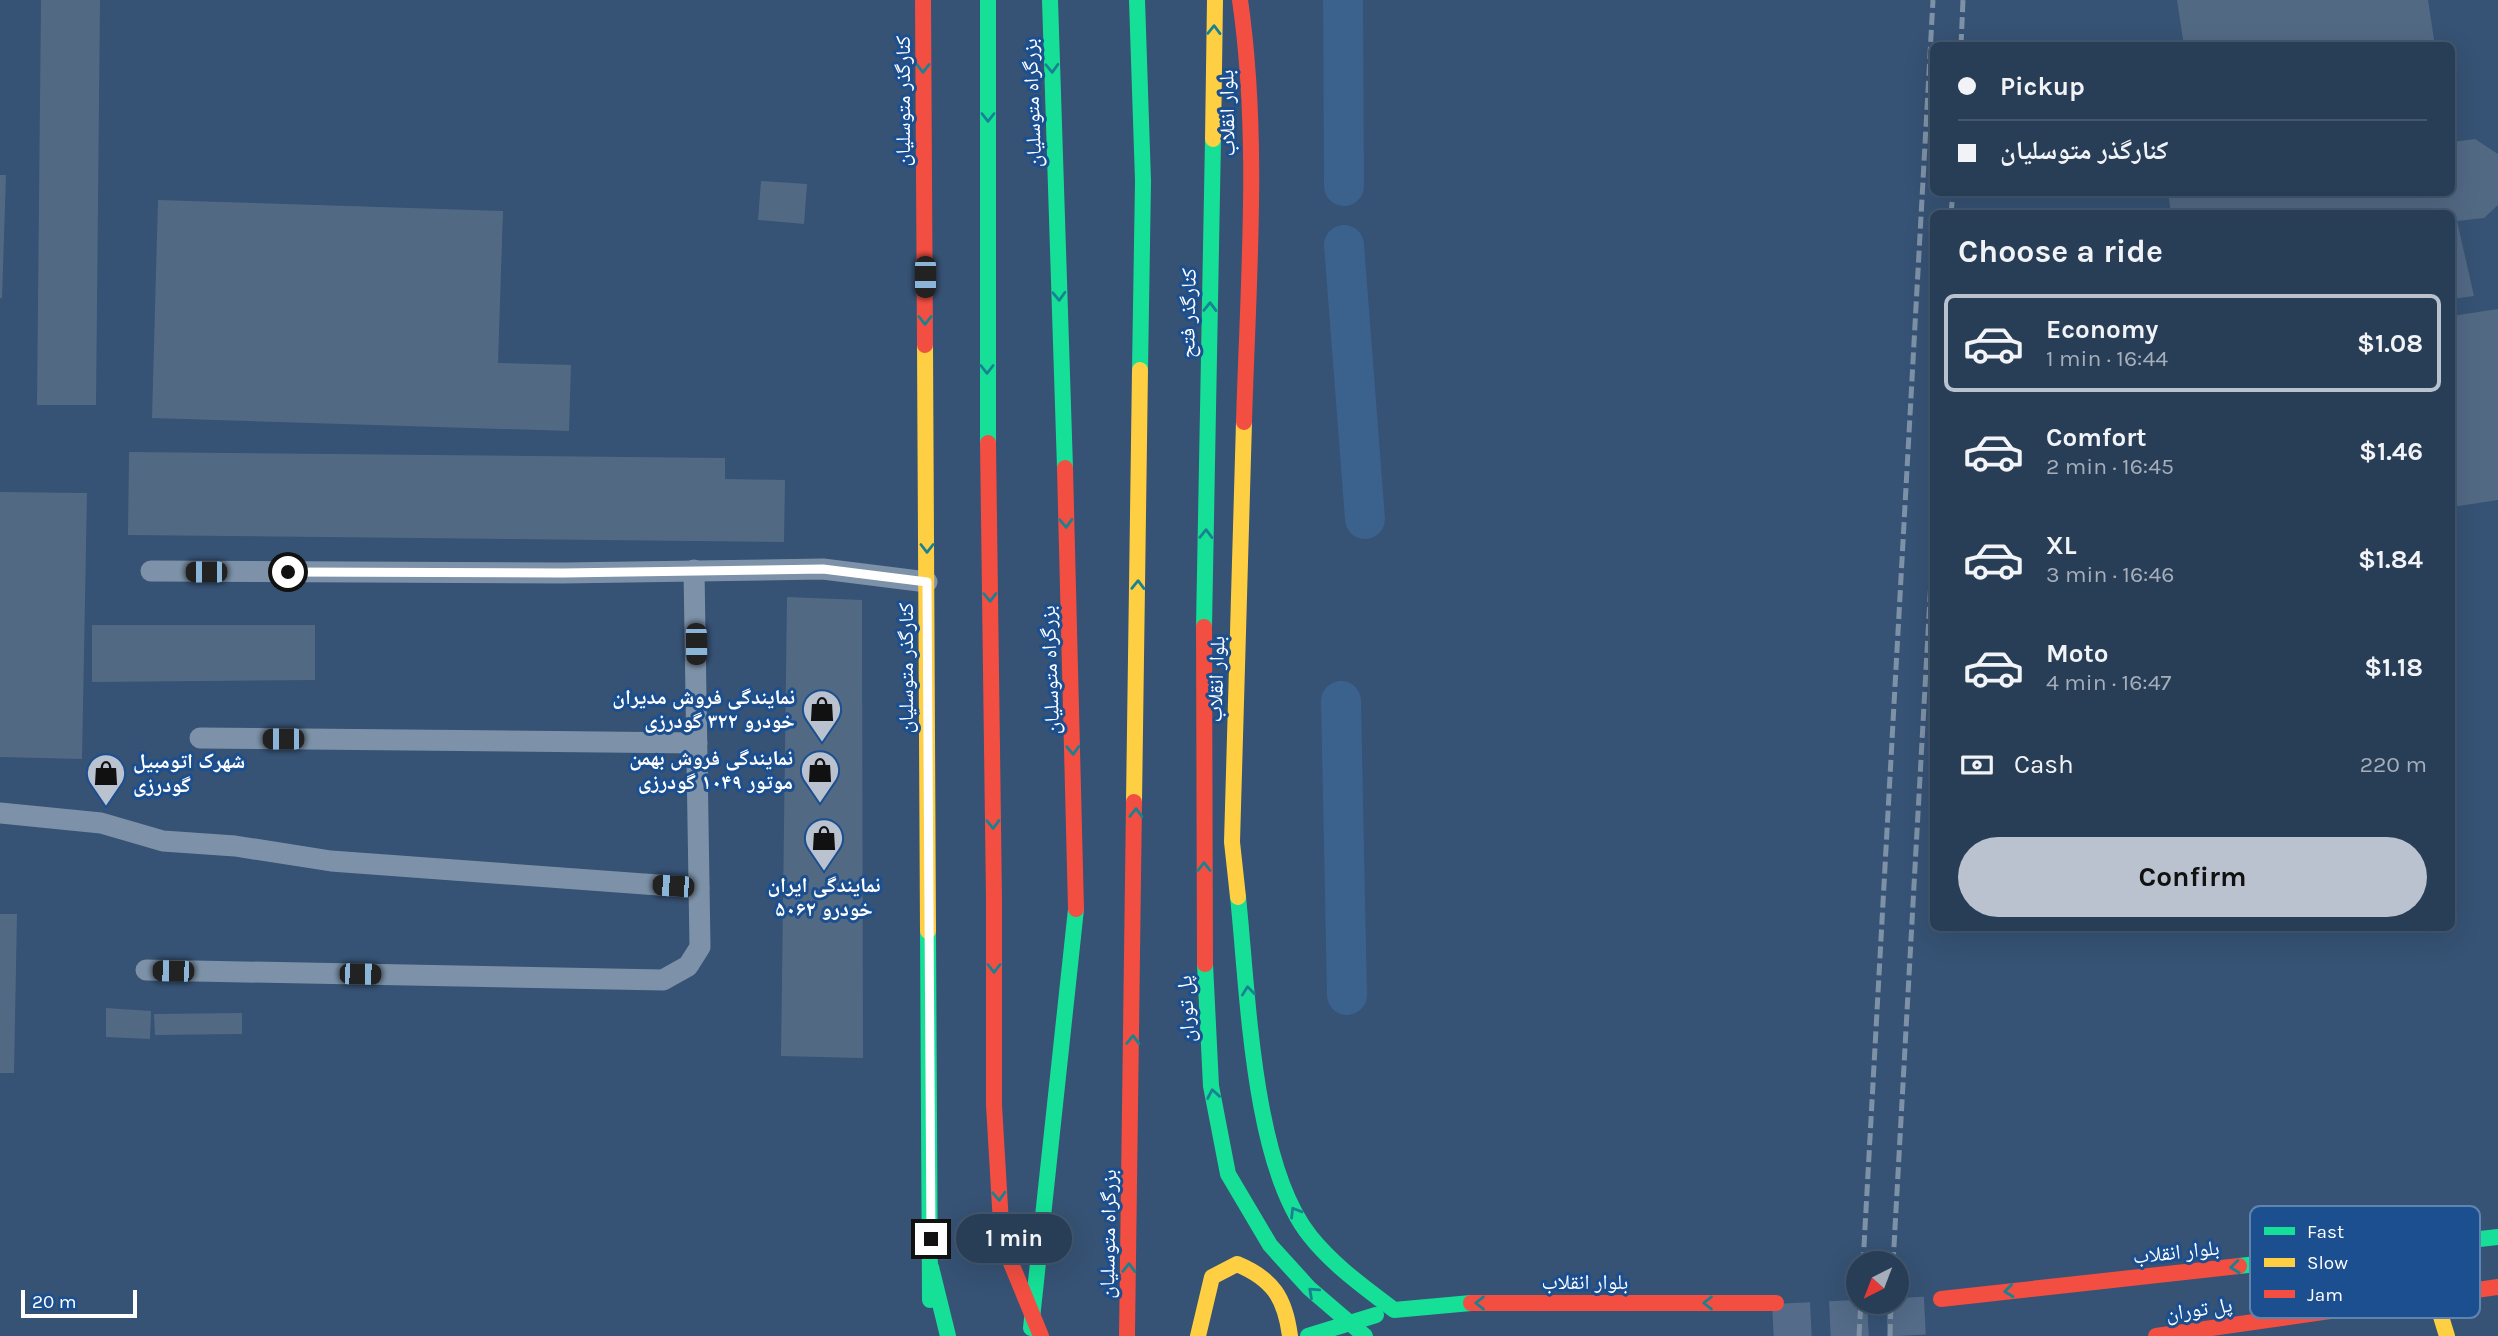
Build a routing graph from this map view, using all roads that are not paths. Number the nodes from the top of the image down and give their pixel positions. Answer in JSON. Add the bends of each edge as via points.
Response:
{"nodes":[{"id":1,"x":923,"y":0,"type":"edge"},
{"id":2,"x":988,"y":0,"type":"edge"},
{"id":3,"x":1050,"y":0,"type":"edge"},
{"id":4,"x":1137,"y":0,"type":"edge"},
{"id":5,"x":1215,"y":0,"type":"edge"},
{"id":6,"x":1240,"y":0,"type":"edge"},
{"id":7,"x":694,"y":570,"type":"junction"},
{"id":8,"x":151,"y":571,"type":"dead end"},
{"id":9,"x":927,"y":582,"type":"junction"},
{"id":10,"x":1204,"y":627,"type":"joint"},
{"id":11,"x":200,"y":738,"type":"dead end"},
{"id":12,"x":697,"y":743,"type":"junction"},
{"id":13,"x":0,"y":813,"type":"edge"},
{"id":14,"x":699,"y":888,"type":"junction"},
{"id":15,"x":146,"y":970,"type":"dead end"},
{"id":16,"x":2498,"y":1237,"type":"edge"},
{"id":17,"x":2480,"y":1239,"type":"edge"},
{"id":18,"x":931,"y":1267,"type":"junction"},
{"id":19,"x":2250,"y":1268,"type":"edge"},
{"id":20,"x":2498,"y":1287,"type":"edge"},
{"id":21,"x":2480,"y":1290,"type":"edge"},
{"id":22,"x":1776,"y":1303,"type":"tunnel mouth"},
{"id":23,"x":1394,"y":1310,"type":"junction"},
{"id":24,"x":1993,"y":1310,"type":"dead end"},
{"id":25,"x":2282,"y":1318,"type":"edge"},
{"id":26,"x":2440,"y":1318,"type":"edge"},
{"id":27,"x":1454,"y":1322,"type":"dead end"},
{"id":28,"x":930,"y":1336,"type":"edge"},
{"id":29,"x":948,"y":1336,"type":"edge"},
{"id":30,"x":1031,"y":1336,"type":"edge"},
{"id":31,"x":1041,"y":1336,"type":"edge"},
{"id":32,"x":1127,"y":1336,"type":"edge"},
{"id":33,"x":1198,"y":1336,"type":"edge"},
{"id":34,"x":1290,"y":1336,"type":"edge"},
{"id":35,"x":1308,"y":1336,"type":"edge"},
{"id":36,"x":1365,"y":1336,"type":"edge"},
{"id":37,"x":2156,"y":1336,"type":"edge"},
{"id":38,"x":2447,"y":1336,"type":"edge"}],
"edges":[{"from":1,"to":9,"type":"main road","name":"کنارگذر متوسلیان","one_way":true},
{"from":2,"to":31,"type":"main road","one_way":true,"bridge":true,"via":[[994,1105],[1002,1241]]},
{"from":3,"to":30,"type":"main road","name":"بزرگراه متوسلیان","one_way":true,"via":[[1078,895]]},
{"from":32,"to":4,"type":"main road","name":"بزرگراه متوسلیان","one_way":true,"via":[[1143,181]]},
{"from":10,"to":5,"type":"main road","name":"کنارگذر فتح","one_way":true},
{"from":23,"to":6,"type":"main road","name":"بلوار انقلاب","one_way":true,"via":[[1340,1269],[1309,1235],[1289,1202],[1271,1157],[1257,1070],[1232,842],[1250,220],[1247,49]]},
{"from":7,"to":8,"type":"lane"},
{"from":7,"to":9,"type":"lane","via":[[823,569]]},
{"from":7,"to":12,"type":"lane"},
{"from":9,"to":18,"type":"main road","name":"کنارگذر متوسلیان"},
{"from":36,"to":10,"type":"main road","name":"پل توران","one_way":true,"bridge":true,"via":[[1309,1288],[1270,1245],[1228,1174],[1211,1086],[1205,958]]},
{"from":11,"to":12,"type":"lane"},
{"from":12,"to":14,"type":"lane"},
{"from":13,"to":14,"type":"lane","via":[[101,824],[163,841],[235,846],[331,861]]},
{"from":14,"to":15,"type":"lane","via":[[699,947],[688,966],[663,980]]},
{"from":16,"to":17,"type":"main road","name":"بلوار انقلاب"},
{"from":18,"to":28,"type":"main road","name":"کنارگذر متوسلیان"},
{"from":18,"to":29,"type":"main road"},
{"from":19,"to":24,"type":"main road","name":"بلوار انقلاب","one_way":true,"via":[[1940,1307]]},
{"from":20,"to":21,"type":"main road","name":"پل توران","bridge":true},
{"from":22,"to":23,"type":"main road","name":"بلوار انقلاب","one_way":true,"via":[[1463,1303]]},
{"from":23,"to":27,"type":"main road","name":"بلوار انقلاب"},
{"from":23,"to":35,"type":"main road","name":"بلوار انقلاب"},
{"from":25,"to":37,"type":"main road","name":"پل توران","bridge":true},
{"from":26,"to":38,"type":"main road"},
{"from":33,"to":34,"type":"main road","via":[[1212,1277],[1237,1264],[1265,1275],[1286,1304]]}]}
